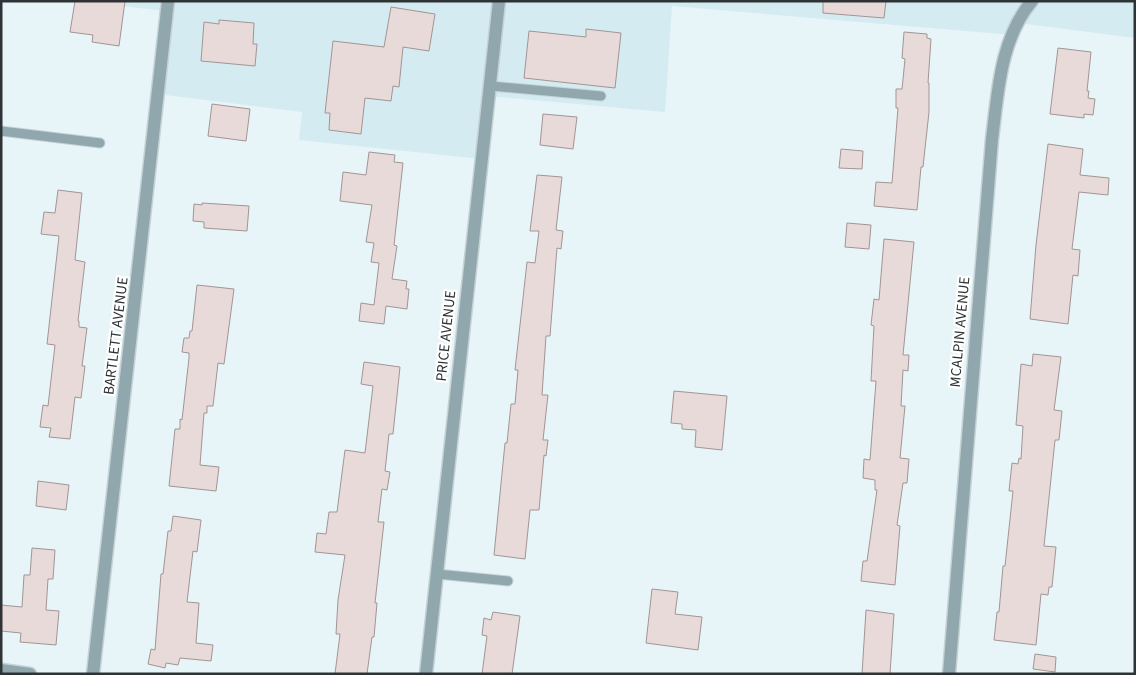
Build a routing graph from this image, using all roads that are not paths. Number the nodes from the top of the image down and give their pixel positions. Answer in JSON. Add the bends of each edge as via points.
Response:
{"nodes":[{"id":1,"x":168,"y":1,"type":"edge"},
{"id":2,"x":499,"y":1,"type":"edge"},
{"id":3,"x":1032,"y":1,"type":"edge"},
{"id":4,"x":491,"y":86,"type":"junction"},
{"id":5,"x":601,"y":96,"type":"dead end"},
{"id":6,"x":1,"y":131,"type":"edge"},
{"id":7,"x":100,"y":142,"type":"dead end"},
{"id":8,"x":437,"y":574,"type":"junction"},
{"id":9,"x":508,"y":582,"type":"dead end"},
{"id":10,"x":1,"y":670,"type":"edge"},
{"id":11,"x":30,"y":674,"type":"edge"},
{"id":12,"x":93,"y":674,"type":"edge"},
{"id":13,"x":426,"y":674,"type":"edge"},
{"id":14,"x":949,"y":674,"type":"edge"}],
"edges":[{"from":1,"to":12,"type":"street","name":"BARTLETT AVENUE"},
{"from":2,"to":4,"type":"street","name":"PRICE AVENUE"},
{"from":3,"to":14,"type":"street","name":"MCALPIN AVENUE","via":[[1009,41],[1004,57],[993,130]]},
{"from":4,"to":5,"type":"lane"},
{"from":4,"to":8,"type":"street","name":"PRICE AVENUE"},
{"from":6,"to":7,"type":"lane"},
{"from":8,"to":9,"type":"lane"},
{"from":8,"to":13,"type":"street","name":"PRICE AVENUE"},
{"from":10,"to":11,"type":"street"}]}
